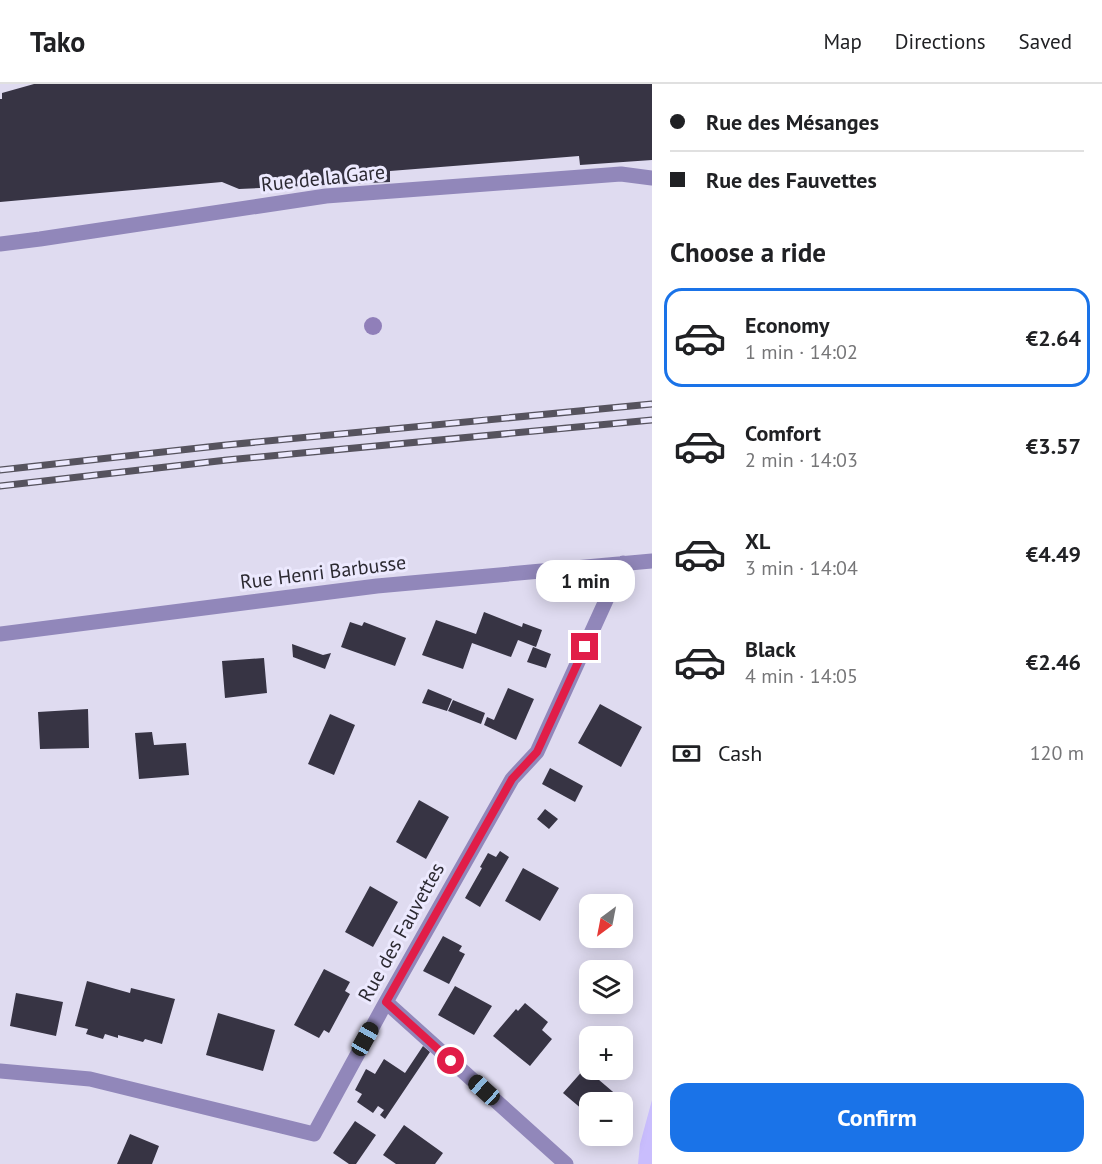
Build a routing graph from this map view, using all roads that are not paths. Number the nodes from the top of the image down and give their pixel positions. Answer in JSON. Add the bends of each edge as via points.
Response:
{"nodes":[{"id":1,"x":652,"y":178,"type":"edge"},
{"id":2,"x":0,"y":244,"type":"edge"},
{"id":3,"x":652,"y":561,"type":"edge"},
{"id":4,"x":623,"y":564,"type":"junction"},
{"id":5,"x":0,"y":634,"type":"edge"},
{"id":6,"x":386,"y":1002,"type":"junction"},
{"id":7,"x":0,"y":1071,"type":"edge"},
{"id":8,"x":566,"y":1164,"type":"edge"}],
"edges":[{"from":1,"to":2,"type":"street","name":"Rue de la Gare","via":[[621,174],[326,196]]},
{"from":3,"to":4,"type":"street","name":"Rue Henri Barbusse"},
{"from":4,"to":5,"type":"street","name":"Rue Henri Barbusse","via":[[377,586]]},
{"from":4,"to":6,"type":"street","name":"Rue des Fauvettes","via":[[537,752],[512,779]]},
{"from":6,"to":7,"type":"street","name":"Rue des Fauvettes","via":[[314,1134],[90,1079]]},
{"from":6,"to":8,"type":"street"}]}
